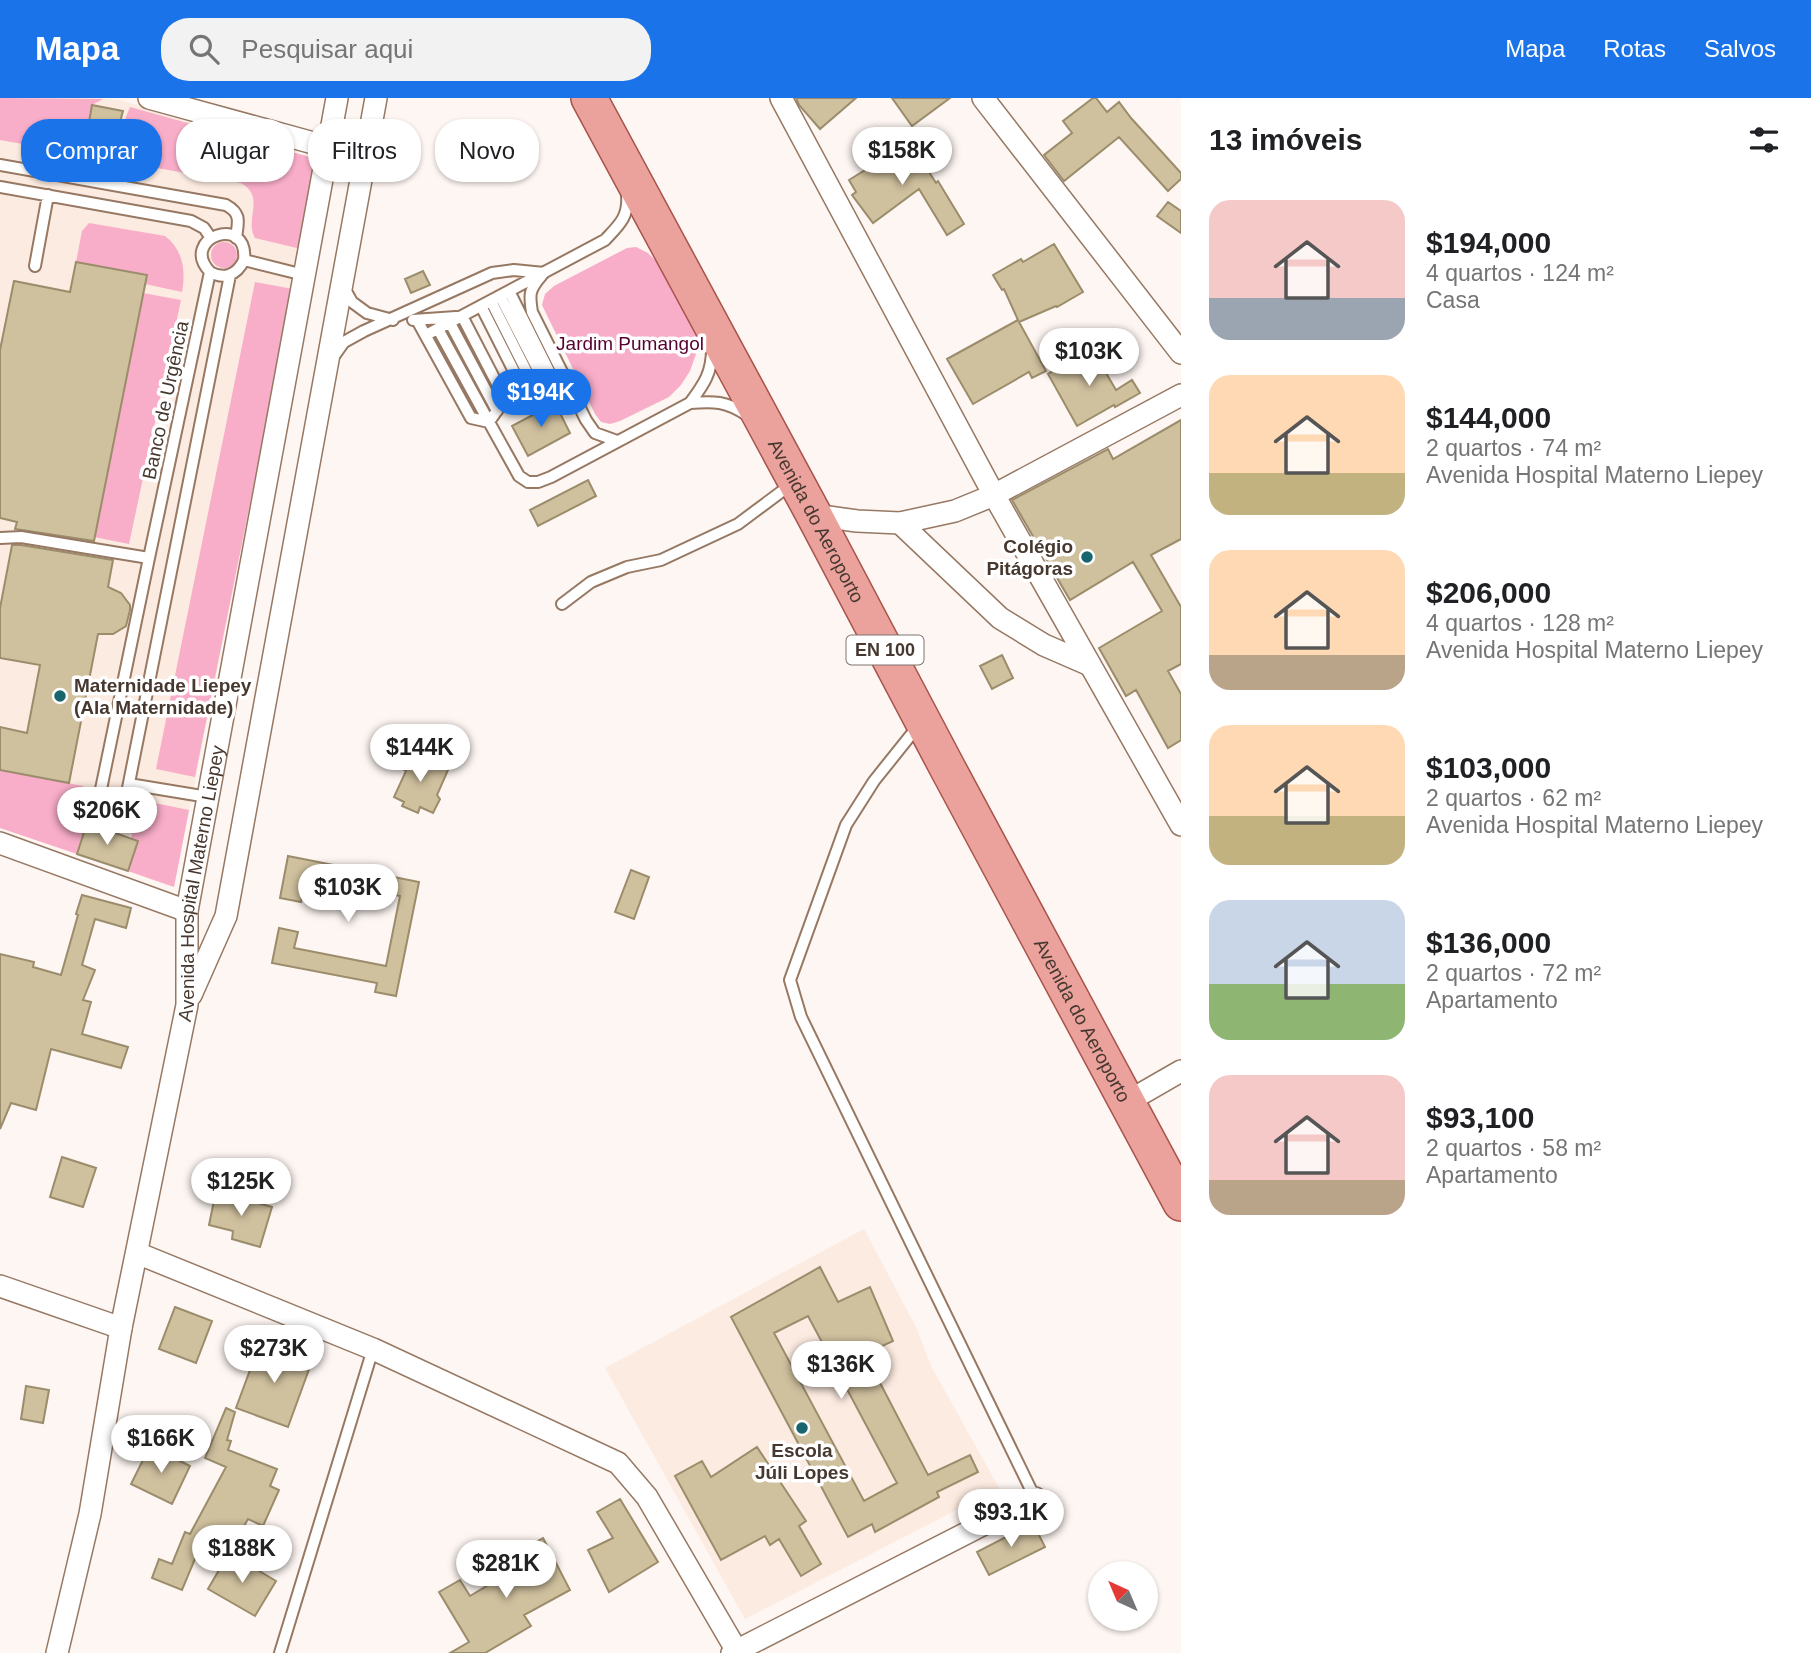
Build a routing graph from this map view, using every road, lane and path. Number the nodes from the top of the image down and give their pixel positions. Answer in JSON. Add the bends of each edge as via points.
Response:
{"nodes":[{"id":1,"x":149,"y":98,"type":"edge"},
{"id":2,"x":337,"y":98,"type":"edge"},
{"id":3,"x":376,"y":98,"type":"edge"},
{"id":4,"x":589,"y":98,"type":"edge"},
{"id":5,"x":781,"y":98,"type":"edge"},
{"id":6,"x":983,"y":98,"type":"edge"},
{"id":7,"x":333,"y":119,"type":"edge"},
{"id":8,"x":308,"y":142,"type":"edge"},
{"id":9,"x":624,"y":164,"type":"junction"},
{"id":10,"x":0,"y":165,"type":"edge"},
{"id":11,"x":321,"y":182,"type":"edge"},
{"id":12,"x":0,"y":187,"type":"edge"},
{"id":13,"x":48,"y":195,"type":"junction"},
{"id":14,"x":211,"y":238,"type":"junction"},
{"id":15,"x":236,"y":238,"type":"junction"},
{"id":16,"x":244,"y":260,"type":"junction"},
{"id":17,"x":35,"y":266,"type":"dead end"},
{"id":18,"x":210,"y":272,"type":"junction"},
{"id":19,"x":544,"y":273,"type":"junction"},
{"id":20,"x":230,"y":275,"type":"junction"},
{"id":21,"x":304,"y":275,"type":"junction"},
{"id":22,"x":342,"y":283,"type":"junction"},
{"id":23,"x":495,"y":299,"type":"junction"},
{"id":24,"x":462,"y":316,"type":"junction"},
{"id":25,"x":390,"y":320,"type":"junction"},
{"id":26,"x":417,"y":320,"type":"junction"},
{"id":27,"x":450,"y":323,"type":"junction"},
{"id":28,"x":712,"y":328,"type":"junction"},
{"id":29,"x":438,"y":329,"type":"junction"},
{"id":30,"x":426,"y":335,"type":"junction"},
{"id":31,"x":1181,"y":353,"type":"edge"},
{"id":32,"x":327,"y":367,"type":"junction"},
{"id":33,"x":543,"y":394,"type":"junction"},
{"id":34,"x":1181,"y":395,"type":"edge"},
{"id":35,"x":574,"y":397,"type":"junction"},
{"id":36,"x":690,"y":403,"type":"junction"},
{"id":37,"x":497,"y":411,"type":"junction"},
{"id":38,"x":489,"y":422,"type":"junction"},
{"id":39,"x":766,"y":427,"type":"junction"},
{"id":40,"x":617,"y":441,"type":"junction"},
{"id":41,"x":796,"y":481,"type":"junction"},
{"id":42,"x":994,"y":495,"type":"junction"},
{"id":43,"x":814,"y":515,"type":"junction"},
{"id":44,"x":900,"y":523,"type":"junction"},
{"id":45,"x":0,"y":538,"type":"edge"},
{"id":46,"x":149,"y":558,"type":"junction"},
{"id":47,"x":562,"y":604,"type":"dead end"},
{"id":48,"x":1090,"y":665,"type":"junction"},
{"id":49,"x":922,"y":720,"type":"junction"},
{"id":50,"x":129,"y":784,"type":"junction"},
{"id":51,"x":208,"y":797,"type":"junction"},
{"id":52,"x":1181,"y":825,"type":"edge"},
{"id":53,"x":0,"y":843,"type":"edge"},
{"id":54,"x":187,"y":911,"type":"junction"},
{"id":55,"x":187,"y":1005,"type":"junction"},
{"id":56,"x":1181,"y":1071,"type":"edge"},
{"id":57,"x":1127,"y":1102,"type":"junction"},
{"id":58,"x":1181,"y":1203,"type":"edge"},
{"id":59,"x":137,"y":1253,"type":"junction"},
{"id":60,"x":0,"y":1286,"type":"edge"},
{"id":61,"x":121,"y":1328,"type":"junction"},
{"id":62,"x":373,"y":1349,"type":"junction"},
{"id":63,"x":1035,"y":1498,"type":"joint"},
{"id":64,"x":736,"y":1652,"type":"edge"},
{"id":65,"x":57,"y":1653,"type":"edge"},
{"id":66,"x":280,"y":1653,"type":"edge"}],
"edges":[{"from":1,"to":8,"type":"street"},
{"from":2,"to":7,"type":"street","name":"Avenida Hospital Materno Liepey"},
{"from":3,"to":22,"type":"street","name":"Avenida Hospital Materno Liepey"},
{"from":4,"to":9,"type":"main road","name":"Avenida do Aeroporto","number":"EN 100"},
{"from":5,"to":42,"type":"street"},
{"from":6,"to":31,"type":"street"},
{"from":9,"to":19,"type":"lane","via":[[628,206],[621,223],[605,240]]},
{"from":9,"to":28,"type":"main road","name":"Avenida do Aeroporto","number":"EN 100"},
{"from":10,"to":15,"type":"lane","via":[[226,205],[239,218]]},
{"from":11,"to":21,"type":"street","name":"Avenida Hospital Materno Liepey"},
{"from":12,"to":13,"type":"lane"},
{"from":13,"to":14,"type":"lane","via":[[191,221]]},
{"from":13,"to":17,"type":"lane"},
{"from":14,"to":15,"type":"lane","via":[[224,234]]},
{"from":14,"to":18,"type":"lane","name":"Banco de Urgência","via":[[202,254]]},
{"from":15,"to":16,"type":"lane","via":[[244,248]]},
{"from":16,"to":20,"type":"lane"},
{"from":16,"to":21,"type":"lane"},
{"from":18,"to":20,"type":"lane"},
{"from":18,"to":46,"type":"lane","name":"Banco de Urgência"},
{"from":19,"to":23,"type":"lane"},
{"from":19,"to":25,"type":"lane","via":[[492,273]]},
{"from":19,"to":35,"type":"lane","via":[[530,295],[532,312]]},
{"from":20,"to":50,"type":"lane"},
{"from":21,"to":22,"type":"street"},
{"from":21,"to":51,"type":"street","name":"Avenida Hospital Materno Liepey"},
{"from":22,"to":25,"type":"lane","via":[[352,302],[367,313]]},
{"from":22,"to":32,"type":"street","name":"Avenida Hospital Materno Liepey"},
{"from":23,"to":24,"type":"lane"},
{"from":23,"to":33,"type":"lane"},
{"from":23,"to":33,"type":"lane"},
{"from":24,"to":26,"type":"lane"},
{"from":24,"to":27,"type":"lane"},
{"from":24,"to":37,"type":"lane","via":[[505,399]]},
{"from":25,"to":26,"type":"lane"},
{"from":25,"to":32,"type":"lane","via":[[344,342]]},
{"from":26,"to":30,"type":"lane"},
{"from":27,"to":29,"type":"lane"},
{"from":27,"to":37,"type":"lane"},
{"from":28,"to":36,"type":"lane","via":[[712,365]]},
{"from":28,"to":39,"type":"main road","name":"Avenida do Aeroporto","number":"EN 100"},
{"from":29,"to":30,"type":"lane"},
{"from":29,"to":38,"type":"lane"},
{"from":30,"to":38,"type":"lane","via":[[471,418]]},
{"from":32,"to":55,"type":"street","name":"Avenida Hospital Materno Liepey","via":[[226,916]]},
{"from":33,"to":35,"type":"lane"},
{"from":34,"to":42,"type":"street"},
{"from":35,"to":40,"type":"lane","via":[[595,433]]},
{"from":36,"to":39,"type":"lane","via":[[712,401],[733,406]]},
{"from":36,"to":40,"type":"lane"},
{"from":37,"to":38,"type":"lane"},
{"from":38,"to":40,"type":"lane","via":[[519,476],[528,482],[551,477]]},
{"from":39,"to":41,"type":"main road","name":"Avenida do Aeroporto","number":"EN 100"},
{"from":41,"to":43,"type":"main road","name":"Avenida do Aeroporto","number":"EN 100"},
{"from":41,"to":47,"type":"lane","via":[[738,524],[661,560],[627,567],[591,582]]},
{"from":42,"to":44,"type":"street","via":[[955,511]]},
{"from":42,"to":48,"type":"street"},
{"from":43,"to":44,"type":"street"},
{"from":43,"to":49,"type":"main road","name":"Avenida do Aeroporto","number":"EN 100"},
{"from":44,"to":48,"type":"street","via":[[1000,618],[1044,645]]},
{"from":45,"to":46,"type":"lane","via":[[21,537]]},
{"from":46,"to":50,"type":"lane","name":"Banco de Urgência","via":[[101,802],[109,808],[119,806]]},
{"from":48,"to":52,"type":"street"},
{"from":49,"to":57,"type":"main road","name":"Avenida do Aeroporto","number":"EN 100"},
{"from":49,"to":63,"type":"lane","via":[[846,825],[790,980],[800,1017]]},
{"from":50,"to":51,"type":"lane"},
{"from":51,"to":54,"type":"street","name":"Avenida Hospital Materno Liepey"},
{"from":53,"to":54,"type":"street"},
{"from":54,"to":55,"type":"street","name":"Avenida Hospital Materno Liepey"},
{"from":55,"to":59,"type":"street"},
{"from":56,"to":57,"type":"street"},
{"from":57,"to":58,"type":"main road","name":"Avenida do Aeroporto","number":"EN 100"},
{"from":59,"to":61,"type":"street"},
{"from":59,"to":62,"type":"street"},
{"from":60,"to":61,"type":"street"},
{"from":61,"to":65,"type":"street","via":[[90,1514]]},
{"from":62,"to":64,"type":"street","via":[[618,1463],[648,1497]]},
{"from":62,"to":66,"type":"lane"},
{"from":63,"to":64,"type":"street"}]}
